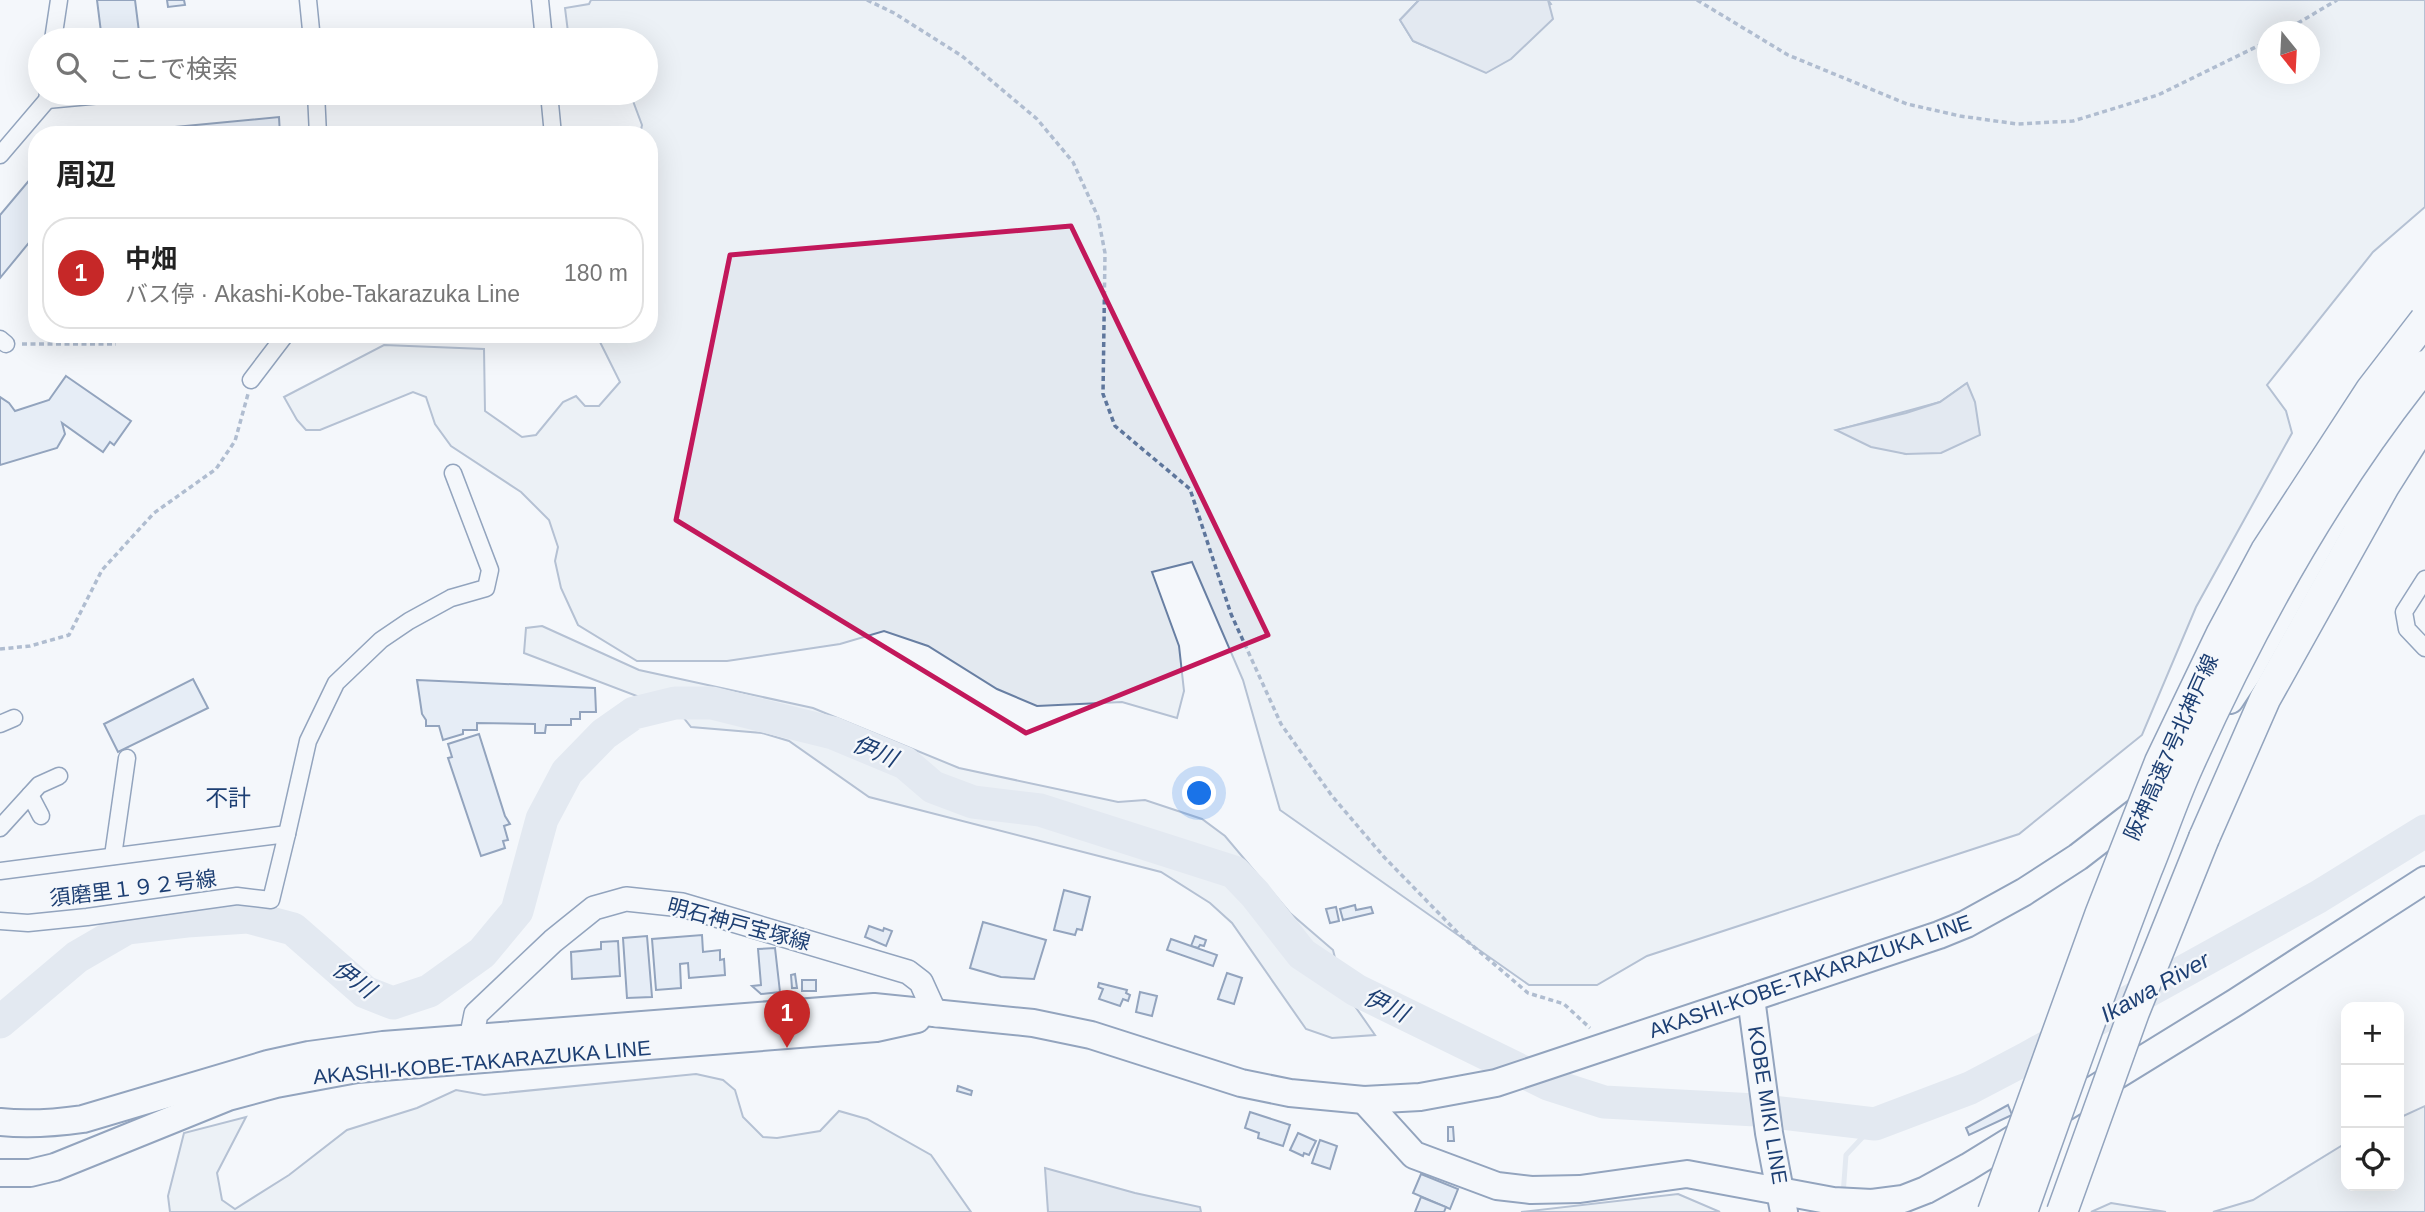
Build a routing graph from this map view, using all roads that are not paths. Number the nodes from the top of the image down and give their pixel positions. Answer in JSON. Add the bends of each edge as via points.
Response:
{"nodes":[{"id":1,"x":59,"y":0,"type":"edge"},
{"id":2,"x":308,"y":0,"type":"edge"},
{"id":3,"x":540,"y":0,"type":"edge"},
{"id":4,"x":55,"y":28,"type":"edge"},
{"id":5,"x":311,"y":28,"type":"edge"},
{"id":6,"x":543,"y":28,"type":"edge"},
{"id":7,"x":41,"y":105,"type":"edge"},
{"id":8,"x":317,"y":105,"type":"edge"},
{"id":9,"x":550,"y":105,"type":"edge"},
{"id":10,"x":318,"y":126,"type":"edge"},
{"id":11,"x":552,"y":126,"type":"edge"},
{"id":12,"x":0,"y":155,"type":"edge"},
{"id":13,"x":2425,"y":320,"type":"edge"},
{"id":14,"x":279,"y":343,"type":"edge"},
{"id":15,"x":2425,"y":366,"type":"edge"},
{"id":16,"x":251,"y":380,"type":"road end"},
{"id":17,"x":2425,"y":387,"type":"edge"},
{"id":18,"x":2422,"y":432,"type":"edge"},
{"id":19,"x":453,"y":473,"type":"dead end"},
{"id":20,"x":2425,"y":579,"type":"edge"},
{"id":21,"x":2425,"y":648,"type":"edge"},
{"id":22,"x":127,"y":758,"type":"dead end"},
{"id":23,"x":59,"y":776,"type":"dead end"},
{"id":24,"x":30,"y":795,"type":"junction"},
{"id":25,"x":41,"y":816,"type":"dead end"},
{"id":26,"x":0,"y":828,"type":"edge"},
{"id":27,"x":287,"y":834,"type":"junction"},
{"id":28,"x":113,"y":856,"type":"junction"},
{"id":29,"x":0,"y":872,"type":"edge"},
{"id":30,"x":2425,"y":880,"type":"edge"},
{"id":31,"x":0,"y":921,"type":"edge"},
{"id":32,"x":1751,"y":998,"type":"junction"},
{"id":33,"x":936,"y":1015,"type":"junction"},
{"id":34,"x":471,"y":1049,"type":"junction"},
{"id":35,"x":1364,"y":1100,"type":"junction"},
{"id":36,"x":0,"y":1122,"type":"edge"},
{"id":37,"x":0,"y":1173,"type":"edge"},
{"id":38,"x":1783,"y":1201,"type":"edge"},
{"id":39,"x":1993,"y":1212,"type":"edge"},
{"id":40,"x":2022,"y":1212,"type":"edge"},
{"id":41,"x":2062,"y":1212,"type":"edge"}],
"edges":[{"from":1,"to":4,"type":"street"},
{"from":2,"to":5,"type":"street"},
{"from":3,"to":6,"type":"street"},
{"from":7,"to":12,"type":"street"},
{"from":8,"to":10,"type":"street"},
{"from":9,"to":11,"type":"street"},
{"from":13,"to":39,"type":"highway","name":"阪神高速7号北神戸線","bridge":true,"via":[[2371,390],[2266,551],[2205,668],[2160,762],[2100,915]]},
{"from":14,"to":16,"type":"street"},
{"from":15,"to":40,"type":"highway","name":"阪神高速7号北神戸線","bridge":true,"via":[[2318,519],[2239,657],[2187,768],[2128,918]]},
{"from":17,"to":32,"type":"main road","name":"AKASHI-KOBE-TAKARAZUKA LINE","via":[[2333,521],[2248,673],[2200,746],[2145,806],[2078,857],[1966,924]]},
{"from":18,"to":41,"type":"highway","bridge":true,"via":[[2384,486],[2264,699],[2134,1012]]},
{"from":19,"to":27,"type":"street","via":[[490,570],[486,588],[451,598],[409,621],[381,640],[336,683],[308,741]]},
{"from":20,"to":21,"type":"street","via":[[2404,612],[2407,629]]},
{"from":22,"to":28,"type":"street"},
{"from":23,"to":24,"type":"street"},
{"from":24,"to":25,"type":"street"},
{"from":24,"to":26,"type":"street"},
{"from":27,"to":28,"type":"street"},
{"from":27,"to":31,"type":"street","name":"須磨里１９２号線","via":[[271,900],[237,896],[87,917]]},
{"from":28,"to":29,"type":"street"},
{"from":30,"to":38,"type":"main road","via":[[2236,1002],[1926,1191],[1872,1203]]},
{"from":32,"to":35,"type":"main road","name":"AKASHI-KOBE-TAKARAZUKA LINE","via":[[1496,1083],[1420,1097]]},
{"from":32,"to":38,"type":"main road","name":"KOBE MIKI LINE"},
{"from":33,"to":34,"type":"main road","name":"AKASHI-KOBE-TAKARAZUKA LINE","via":[[874,1007]]},
{"from":33,"to":34,"type":"street","name":"明石神戸宝塚線","via":[[922,982],[908,972],[682,905],[626,899],[594,908],[476,1014]]},
{"from":33,"to":35,"type":"main road","name":"AKASHI-KOBE-TAKARAZUKA LINE","via":[[1033,1023],[1091,1035],[1241,1083]]},
{"from":34,"to":36,"type":"main road","name":"AKASHI-KOBE-TAKARAZUKA LINE","via":[[383,1045],[309,1055],[83,1119]]},
{"from":34,"to":37,"type":"main road","name":"AKASHI-KOBE-TAKARAZUKA LINE","via":[[276,1084],[185,1112],[55,1167]]},
{"from":35,"to":38,"type":"main road","via":[[1414,1155],[1497,1186],[1580,1189],[1686,1174]]}]}
